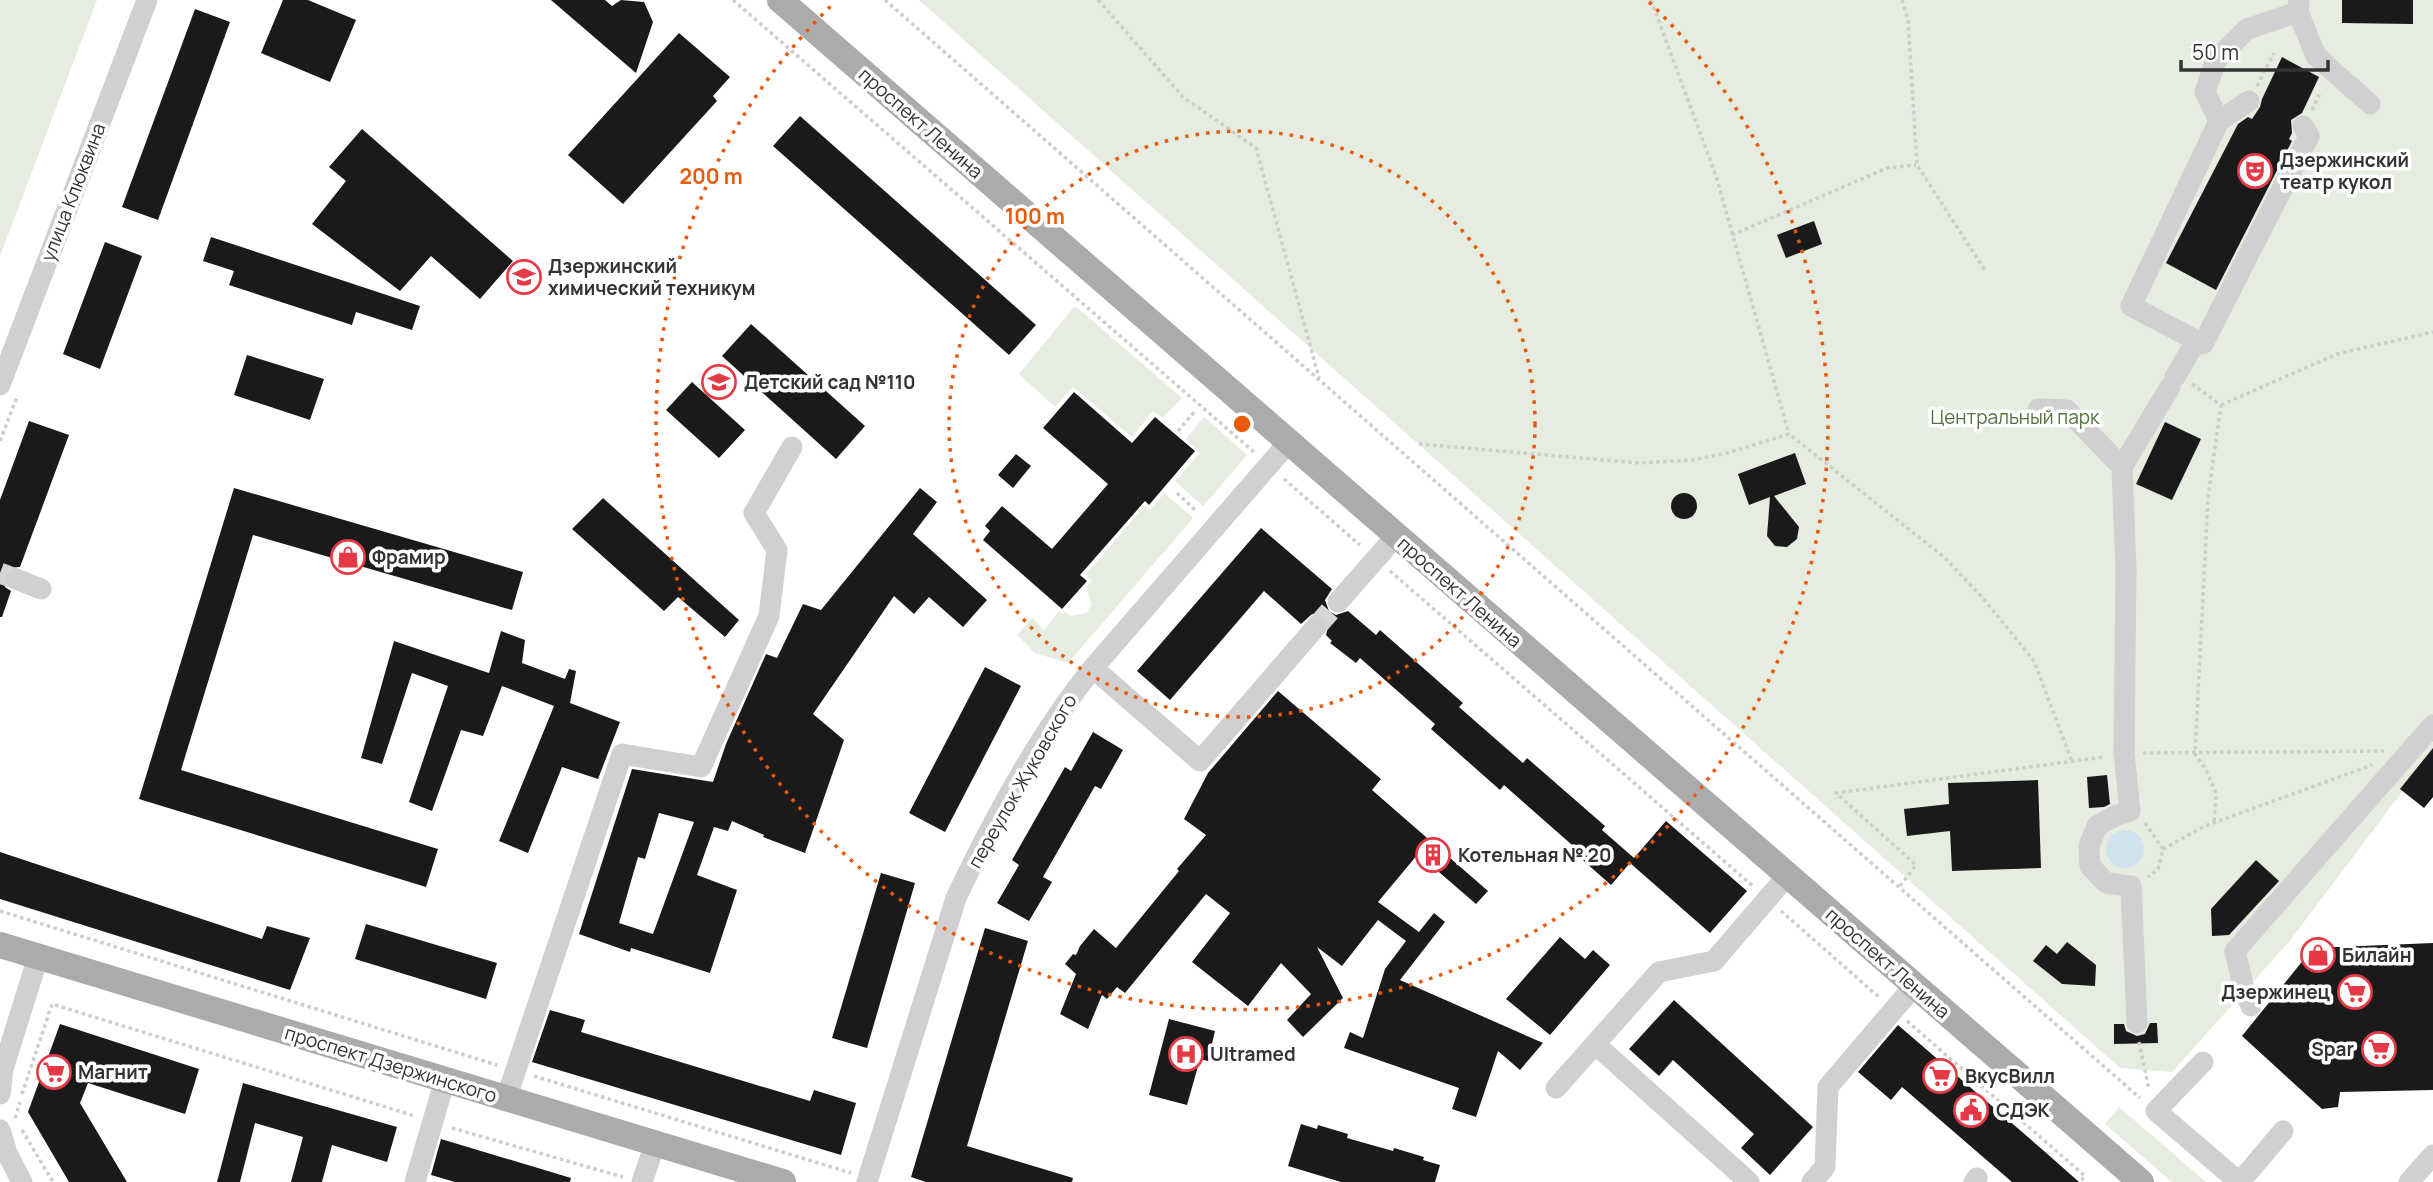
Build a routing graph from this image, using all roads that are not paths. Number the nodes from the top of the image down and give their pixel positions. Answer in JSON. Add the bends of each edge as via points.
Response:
{"nodes":[{"id":1,"x":147,"y":0,"type":"edge"},
{"id":2,"x":780,"y":0,"type":"edge"},
{"id":3,"x":2299,"y":6,"type":"edge"},
{"id":4,"x":2249,"y":101,"type":"road end"},
{"id":5,"x":2371,"y":104,"type":"dead end"},
{"id":6,"x":2219,"y":121,"type":"junction"},
{"id":7,"x":2303,"y":126,"type":"dead end"},
{"id":8,"x":2196,"y":341,"type":"junction"},
{"id":9,"x":0,"y":385,"type":"edge"},
{"id":10,"x":2038,"y":409,"type":"dead end"},
{"id":11,"x":1288,"y":443,"type":"junction"},
{"id":12,"x":792,"y":447,"type":"dead end"},
{"id":13,"x":2122,"y":467,"type":"junction"},
{"id":14,"x":1396,"y":536,"type":"junction"},
{"id":15,"x":16,"y":579,"type":"tunnel mouth"},
{"id":16,"x":41,"y":589,"type":"dead end"},
{"id":17,"x":1338,"y":602,"type":"tunnel mouth"},
{"id":18,"x":1317,"y":627,"type":"tunnel mouth"},
{"id":19,"x":1093,"y":668,"type":"junction"},
{"id":20,"x":2433,"y":725,"type":"edge"},
{"id":21,"x":1787,"y":876,"type":"junction"},
{"id":22,"x":0,"y":945,"type":"edge"},
{"id":23,"x":38,"y":957,"type":"junction"},
{"id":24,"x":1914,"y":986,"type":"junction"},
{"id":25,"x":2251,"y":1006,"type":"dead end"},
{"id":26,"x":2137,"y":1023,"type":"road end"},
{"id":27,"x":1595,"y":1044,"type":"junction"},
{"id":28,"x":2203,"y":1062,"type":"dead end"},
{"id":29,"x":2,"y":1071,"type":"edge"},
{"id":30,"x":445,"y":1080,"type":"junction"},
{"id":31,"x":1556,"y":1088,"type":"dead end"},
{"id":32,"x":0,"y":1094,"type":"edge"},
{"id":33,"x":506,"y":1099,"type":"junction"},
{"id":34,"x":0,"y":1130,"type":"edge"},
{"id":35,"x":2283,"y":1131,"type":"dead end"},
{"id":36,"x":655,"y":1144,"type":"junction"},
{"id":37,"x":0,"y":1154,"type":"edge"},
{"id":38,"x":2433,"y":1155,"type":"edge"},
{"id":39,"x":19,"y":1178,"type":"edge"},
{"id":40,"x":634,"y":1180,"type":"edge"},
{"id":41,"x":415,"y":1182,"type":"edge"},
{"id":42,"x":783,"y":1182,"type":"edge"},
{"id":43,"x":867,"y":1182,"type":"edge"},
{"id":44,"x":1749,"y":1182,"type":"edge"},
{"id":45,"x":1812,"y":1182,"type":"edge"},
{"id":46,"x":2141,"y":1182,"type":"edge"},
{"id":47,"x":2239,"y":1182,"type":"edge"},
{"id":48,"x":2409,"y":1182,"type":"edge"}],
"edges":[{"from":1,"to":9,"type":"street","name":"улица Клюквина"},
{"from":2,"to":11,"type":"main road","name":"проспект Ленина"},
{"from":3,"to":5,"type":"street","via":[[2316,56]]},
{"from":3,"to":6,"type":"street","via":[[2247,29],[2216,60],[2205,92]]},
{"from":4,"to":6,"type":"street"},
{"from":6,"to":8,"type":"street","via":[[2131,306]]},
{"from":7,"to":8,"type":"street","via":[[2309,136],[2203,344]]},
{"from":8,"to":13,"type":"street"},
{"from":10,"to":13,"type":"street","via":[[2067,410]]},
{"from":11,"to":14,"type":"main road","name":"проспект Ленина"},
{"from":11,"to":19,"type":"street","name":"переулок Жуковского"},
{"from":12,"to":33,"type":"street","via":[[754,513],[777,550],[769,616],[701,767],[622,754]]},
{"from":13,"to":26,"type":"street","via":[[2124,753],[2130,811],[2097,826],[2089,846],[2090,866],[2106,883],[2131,886]]},
{"from":14,"to":17,"type":"street"},
{"from":14,"to":21,"type":"main road","name":"проспект Ленина"},
{"from":15,"to":16,"type":"street"},
{"from":18,"to":19,"type":"street","via":[[1200,761]]},
{"from":19,"to":43,"type":"street","name":"переулок Жуковского","via":[[1044,737],[956,898]]},
{"from":20,"to":25,"type":"street","via":[[2235,951]]},
{"from":21,"to":24,"type":"main road","name":"проспект Ленина"},
{"from":21,"to":27,"type":"street","via":[[1714,961],[1659,971]]},
{"from":22,"to":23,"type":"main road","name":"проспект Дзержинского"},
{"from":23,"to":29,"type":"street"},
{"from":23,"to":30,"type":"main road","name":"проспект Дзержинского"},
{"from":24,"to":45,"type":"street","via":[[1828,1087],[1825,1167]]},
{"from":24,"to":46,"type":"main road","name":"проспект Ленина"},
{"from":27,"to":31,"type":"street"},
{"from":27,"to":44,"type":"street"},
{"from":28,"to":47,"type":"street","via":[[2156,1111]]},
{"from":29,"to":32,"type":"street"},
{"from":30,"to":33,"type":"main road","name":"проспект Дзержинского"},
{"from":30,"to":41,"type":"street"},
{"from":33,"to":36,"type":"main road","name":"проспект Дзержинского"},
{"from":34,"to":39,"type":"street"},
{"from":35,"to":47,"type":"street"},
{"from":36,"to":40,"type":"street"},
{"from":36,"to":42,"type":"main road","name":"проспект Дзержинского"},
{"from":37,"to":39,"type":"street"},
{"from":38,"to":48,"type":"street"}]}
